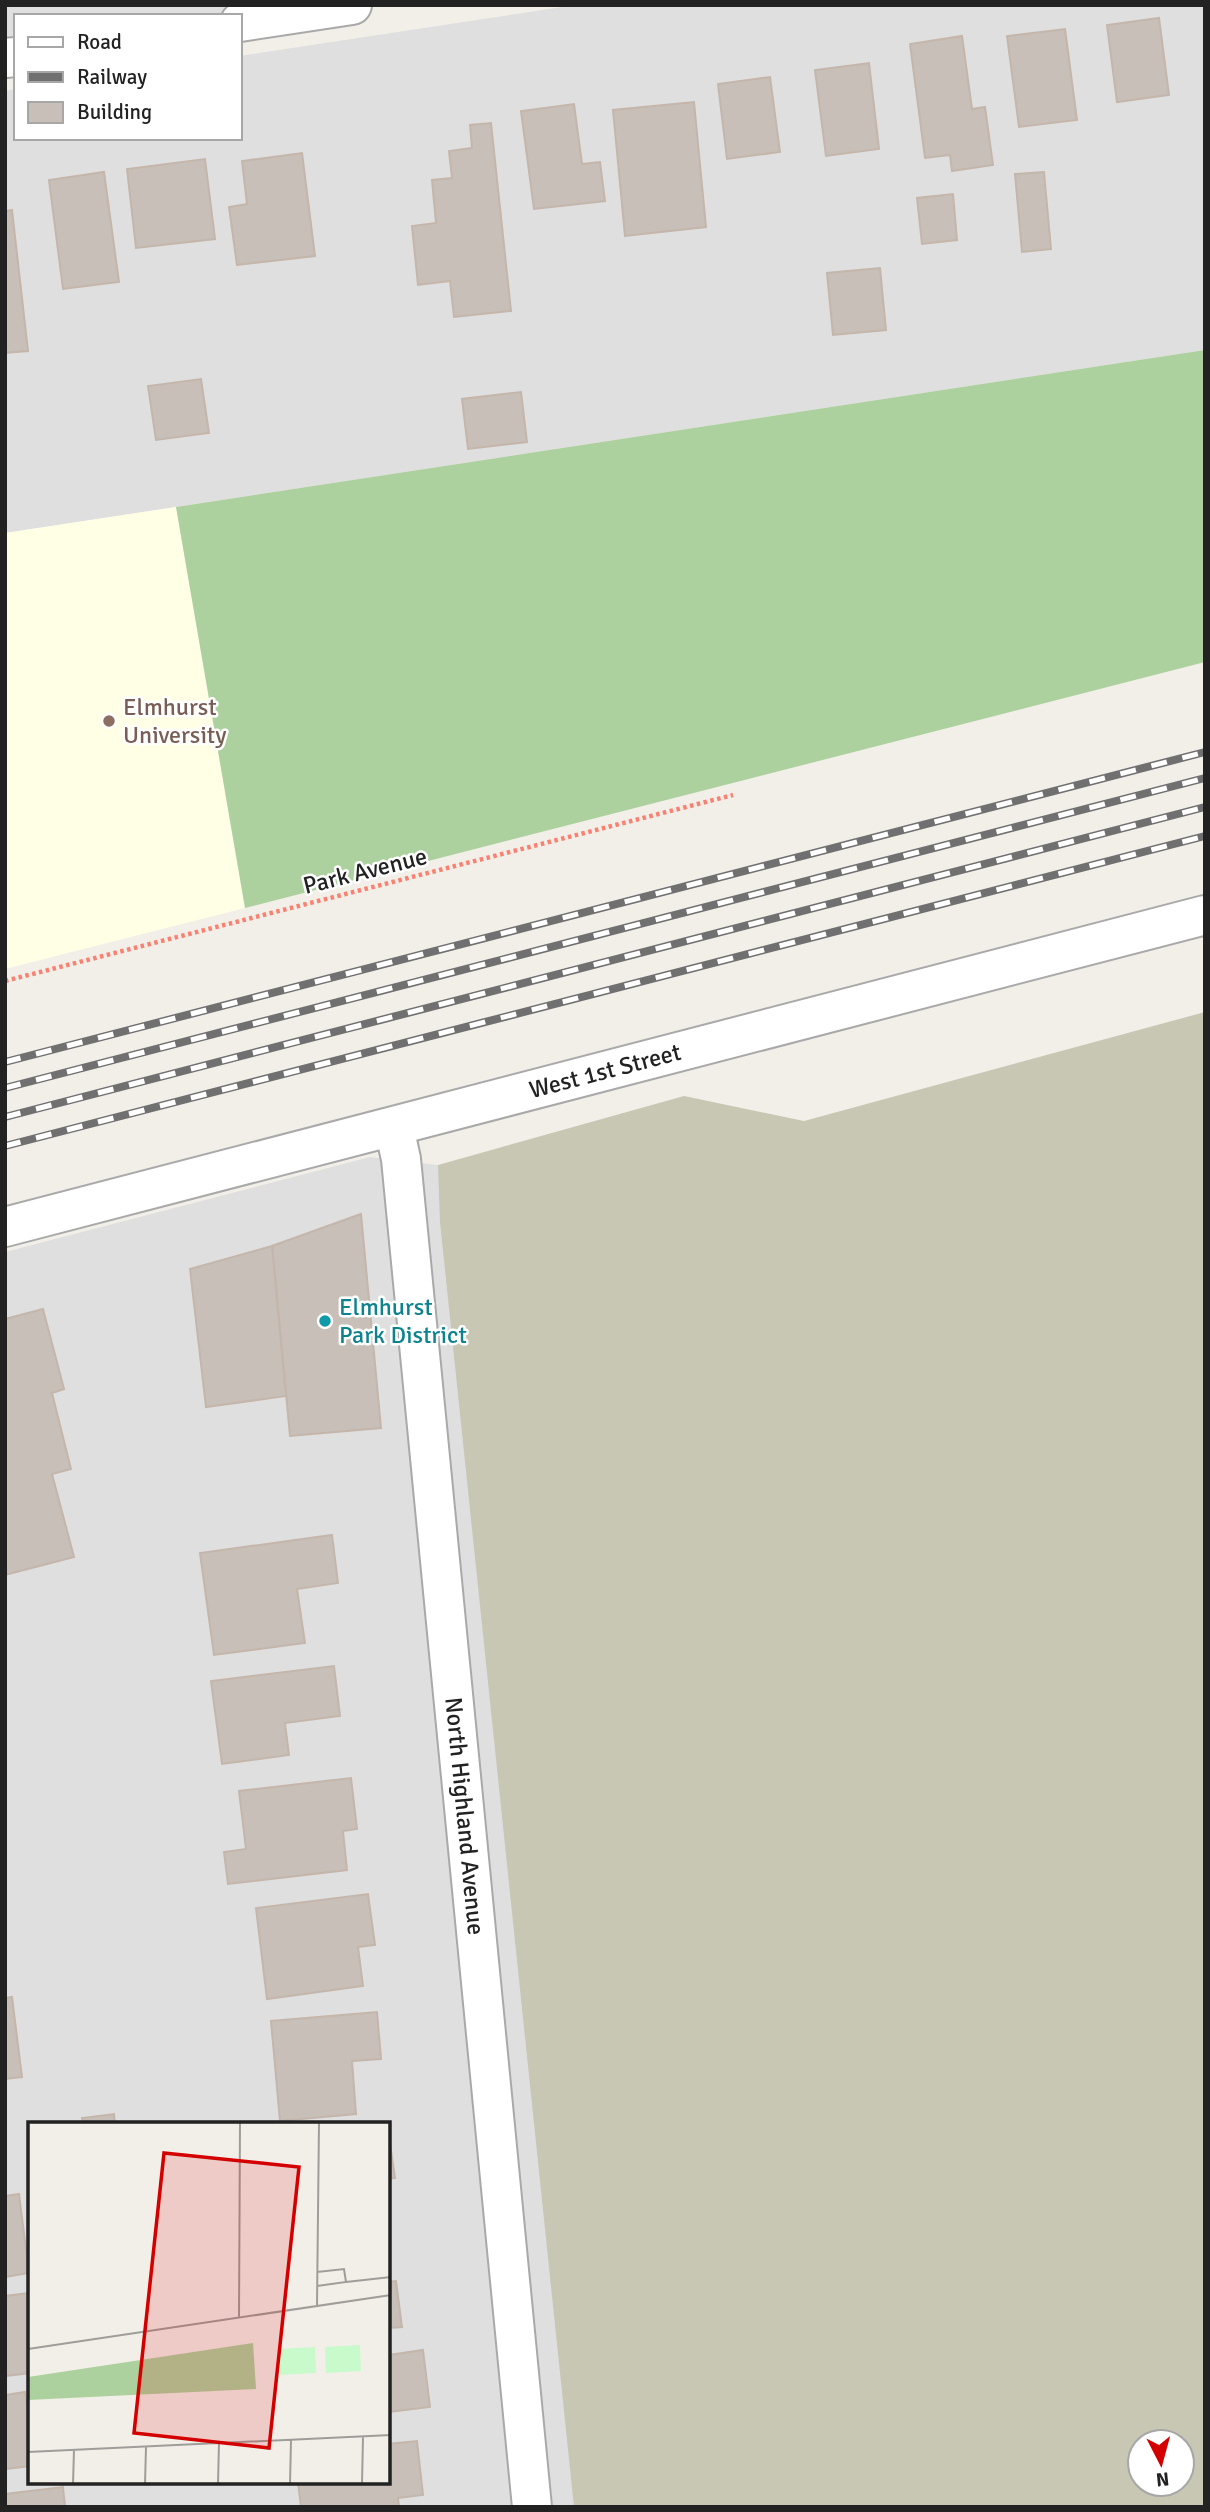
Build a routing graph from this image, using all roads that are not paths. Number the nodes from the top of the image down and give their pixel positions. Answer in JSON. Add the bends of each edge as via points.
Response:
{"nodes":[{"id":1,"x":352,"y":5,"type":"edge"},
{"id":2,"x":242,"y":22,"type":"edge"},
{"id":3,"x":1205,"y":915,"type":"edge"},
{"id":4,"x":394,"y":1127,"type":"junction"},
{"id":5,"x":5,"y":1227,"type":"edge"},
{"id":6,"x":532,"y":2507,"type":"edge"}],
"edges":[{"from":1,"to":2,"type":"street"},
{"from":3,"to":4,"type":"street","name":"West 1st Street"},
{"from":4,"to":5,"type":"street","name":"West 1st Street"},
{"from":4,"to":6,"type":"street","name":"North Highland Avenue","via":[[401,1159]]}]}
